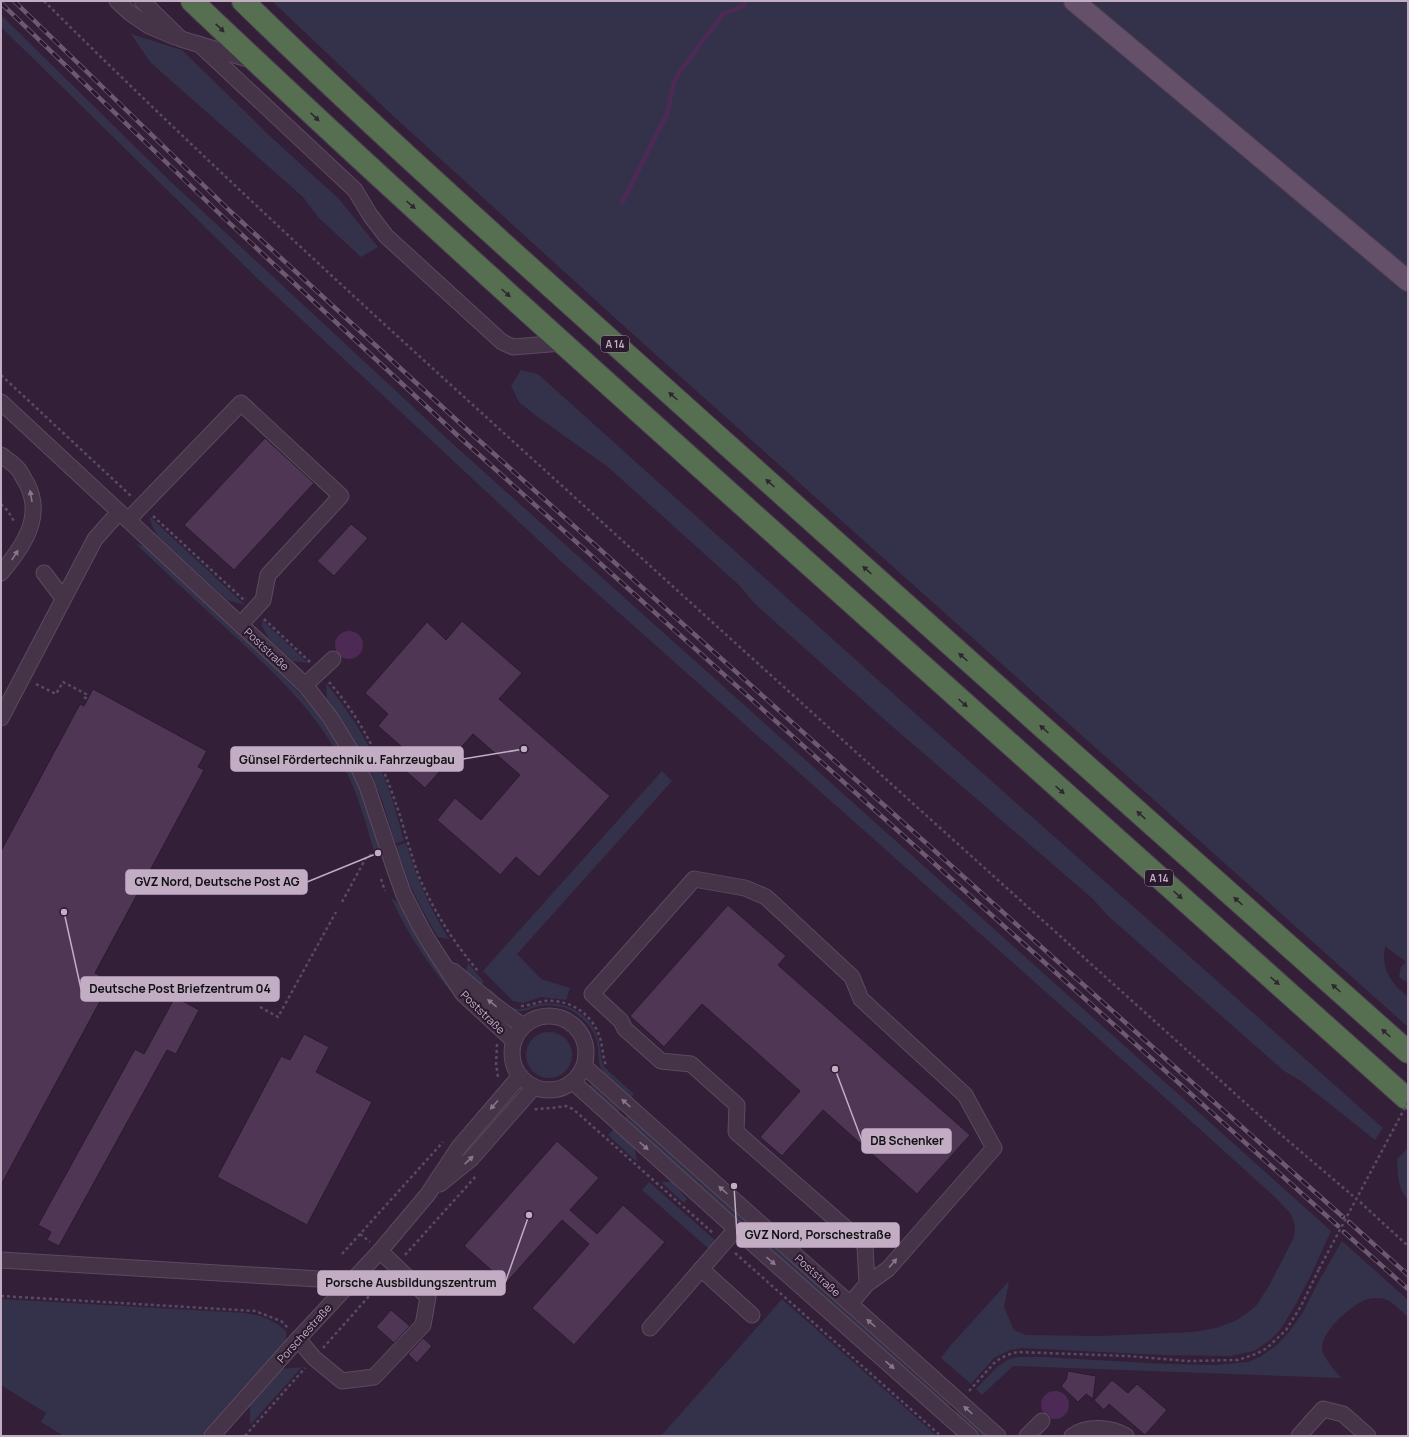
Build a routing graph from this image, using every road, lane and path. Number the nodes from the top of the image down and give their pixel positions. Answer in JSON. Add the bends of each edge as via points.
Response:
{"nodes":[{"id":1,"x":44,"y":1,"type":"edge"},
{"id":2,"x":117,"y":1,"type":"edge"},
{"id":3,"x":142,"y":1,"type":"edge"},
{"id":4,"x":192,"y":1,"type":"edge"},
{"id":5,"x":242,"y":1,"type":"edge"},
{"id":6,"x":1074,"y":1,"type":"edge"},
{"id":7,"x":181,"y":39,"type":"junction"},
{"id":8,"x":199,"y":44,"type":"junction"},
{"id":9,"x":256,"y":61,"type":"junction"},
{"id":10,"x":1408,"y":281,"type":"edge"},
{"id":11,"x":562,"y":343,"type":"junction"},
{"id":12,"x":1,"y":375,"type":"edge"},
{"id":13,"x":1,"y":402,"type":"edge"},
{"id":14,"x":1,"y":455,"type":"edge"},
{"id":15,"x":1,"y":504,"type":"edge"},
{"id":16,"x":142,"y":506,"type":"junction"},
{"id":17,"x":124,"y":516,"type":"junction"},
{"id":18,"x":17,"y":525,"type":"dead end"},
{"id":19,"x":1,"y":573,"type":"edge"},
{"id":20,"x":44,"y":573,"type":"dead end"},
{"id":21,"x":63,"y":598,"type":"junction"},
{"id":22,"x":254,"y":610,"type":"junction"},
{"id":23,"x":241,"y":624,"type":"junction"},
{"id":24,"x":333,"y":659,"type":"dead end"},
{"id":25,"x":319,"y":671,"type":"junction"},
{"id":26,"x":22,"y":677,"type":"junction"},
{"id":27,"x":305,"y":685,"type":"junction"},
{"id":28,"x":87,"y":699,"type":"dead end"},
{"id":29,"x":1,"y":718,"type":"edge"},
{"id":30,"x":371,"y":848,"type":"dead end"},
{"id":31,"x":371,"y":855,"type":"dead end"},
{"id":32,"x":375,"y":861,"type":"dead end"},
{"id":33,"x":342,"y":902,"type":"dead end"},
{"id":34,"x":336,"y":912,"type":"dead end"},
{"id":35,"x":442,"y":961,"type":"junction"},
{"id":36,"x":479,"y":972,"type":"dead end"},
{"id":37,"x":517,"y":1006,"type":"dead end"},
{"id":38,"x":260,"y":1007,"type":"dead end"},
{"id":39,"x":523,"y":1026,"type":"junction"},
{"id":40,"x":514,"y":1041,"type":"junction"},
{"id":41,"x":1408,"y":1052,"type":"edge"},
{"id":42,"x":584,"y":1066,"type":"junction"},
{"id":43,"x":610,"y":1069,"type":"dead end"},
{"id":44,"x":499,"y":1076,"type":"dead end"},
{"id":45,"x":520,"y":1076,"type":"junction"},
{"id":46,"x":497,"y":1080,"type":"dead end"},
{"id":47,"x":573,"y":1082,"type":"junction"},
{"id":48,"x":534,"y":1087,"type":"junction"},
{"id":49,"x":1407,"y":1100,"type":"edge"},
{"id":50,"x":531,"y":1114,"type":"dead end"},
{"id":51,"x":446,"y":1139,"type":"dead end"},
{"id":52,"x":480,"y":1172,"type":"dead end"},
{"id":53,"x":428,"y":1194,"type":"junction"},
{"id":54,"x":1353,"y":1196,"type":"dead end"},
{"id":55,"x":1360,"y":1202,"type":"dead end"},
{"id":56,"x":736,"y":1229,"type":"junction"},
{"id":57,"x":724,"y":1243,"type":"junction"},
{"id":58,"x":1408,"y":1246,"type":"edge"},
{"id":59,"x":380,"y":1251,"type":"junction"},
{"id":60,"x":342,"y":1254,"type":"dead end"},
{"id":61,"x":1,"y":1260,"type":"edge"},
{"id":62,"x":395,"y":1266,"type":"junction"},
{"id":63,"x":701,"y":1269,"type":"junction"},
{"id":64,"x":352,"y":1281,"type":"junction"},
{"id":65,"x":867,"y":1284,"type":"junction"},
{"id":66,"x":1,"y":1296,"type":"edge"},
{"id":67,"x":850,"y":1304,"type":"junction"},
{"id":68,"x":752,"y":1316,"type":"dead end"},
{"id":69,"x":650,"y":1328,"type":"dead end"},
{"id":70,"x":298,"y":1339,"type":"junction"},
{"id":71,"x":314,"y":1358,"type":"junction"},
{"id":72,"x":970,"y":1390,"type":"junction"},
{"id":73,"x":975,"y":1395,"type":"dead end"},
{"id":74,"x":959,"y":1402,"type":"junction"},
{"id":75,"x":1042,"y":1420,"type":"dead end"},
{"id":76,"x":212,"y":1436,"type":"edge"},
{"id":77,"x":245,"y":1436,"type":"edge"},
{"id":78,"x":940,"y":1436,"type":"edge"},
{"id":79,"x":970,"y":1436,"type":"edge"},
{"id":80,"x":998,"y":1436,"type":"edge"},
{"id":81,"x":1027,"y":1436,"type":"edge"},
{"id":82,"x":1072,"y":1436,"type":"edge"},
{"id":83,"x":1126,"y":1436,"type":"edge"},
{"id":84,"x":1299,"y":1436,"type":"edge"},
{"id":85,"x":1368,"y":1436,"type":"edge"}],
"edges":[{"from":1,"to":54,"type":"path","via":[[267,215],[463,396],[1248,1106]]},
{"from":2,"to":7,"type":"street","via":[[149,26]]},
{"from":3,"to":7,"type":"street"},
{"from":4,"to":9,"type":"highway","number":"A 14","one_way":true},
{"from":41,"to":5,"type":"highway","number":"A 14","one_way":true,"via":[[554,290]]},
{"from":6,"to":10,"type":"main road"},
{"from":7,"to":8,"type":"street"},
{"from":8,"to":9,"type":"street"},
{"from":8,"to":11,"type":"street","via":[[355,190],[370,216],[386,236],[502,342],[513,347]]},
{"from":9,"to":11,"type":"highway","number":"A 14","one_way":true},
{"from":11,"to":49,"type":"highway","number":"A 14","one_way":true},
{"from":12,"to":16,"type":"path"},
{"from":13,"to":17,"type":"street","name":"Poststraße"},
{"from":19,"to":14,"type":"street","one_way":true,"via":[[14,558],[28,534],[34,513],[30,490],[18,469]]},
{"from":15,"to":18,"type":"path"},
{"from":16,"to":17,"type":"street"},
{"from":16,"to":22,"type":"path"},
{"from":16,"to":22,"type":"street","via":[[240,403],[342,496],[268,574],[263,600]]},
{"from":17,"to":21,"type":"street","via":[[95,539]]},
{"from":17,"to":23,"type":"street","name":"Poststraße"},
{"from":20,"to":21,"type":"street"},
{"from":21,"to":26,"type":"street"},
{"from":22,"to":23,"type":"street"},
{"from":22,"to":25,"type":"path"},
{"from":23,"to":27,"type":"street","name":"Poststraße"},
{"from":24,"to":25,"type":"street"},
{"from":25,"to":27,"type":"street"},
{"from":25,"to":36,"type":"path","via":[[341,696],[367,737],[387,780],[415,865],[431,902],[460,949]]},
{"from":26,"to":28,"type":"path","via":[[56,694],[63,682],[86,694],[84,698]]},
{"from":26,"to":29,"type":"street"},
{"from":27,"to":35,"type":"street","name":"Poststraße","via":[[330,717],[351,751],[367,786],[404,895]]},
{"from":30,"to":32,"type":"path"},
{"from":31,"to":33,"type":"path","via":[[366,856]]},
{"from":34,"to":38,"type":"path","via":[[278,1017]]},
{"from":39,"to":35,"type":"street","name":"Poststraße","one_way":true},
{"from":35,"to":40,"type":"street","name":"Poststraße","via":[[463,994]]},
{"from":37,"to":43,"type":"path","via":[[557,1001],[578,1009],[595,1026],[602,1042],[603,1058]]},
{"from":39,"to":40,"type":"street","name":"Poststraße"},
{"from":39,"to":42,"type":"street","name":"Poststraße","via":[[548,1015],[572,1023],[579,1030],[585,1043],[587,1056]]},
{"from":40,"to":45,"type":"street","name":"Poststraße","via":[[512,1053]]},
{"from":42,"to":47,"type":"street","name":"Poststraße"},
{"from":67,"to":42,"type":"street","name":"Poststraße","one_way":true},
{"from":44,"to":46,"type":"path"},
{"from":45,"to":48,"type":"street"},
{"from":45,"to":53,"type":"street","name":"Porschestraße","one_way":true,"via":[[459,1147]]},
{"from":47,"to":48,"type":"street","via":[[555,1090]]},
{"from":47,"to":56,"type":"street","name":"Poststraße","one_way":true},
{"from":53,"to":48,"type":"street","name":"Porschestraße","one_way":true,"via":[[471,1159]]},
{"from":49,"to":72,"type":"path","bridge":true,"via":[[1301,1306],[1286,1330],[1267,1348],[1238,1360],[1188,1361],[1017,1352],[996,1361]]},
{"from":50,"to":57,"type":"path","via":[[536,1109],[566,1106],[572,1109]]},
{"from":51,"to":60,"type":"path"},
{"from":52,"to":62,"type":"path"},
{"from":53,"to":59,"type":"street","name":"Porschestraße"},
{"from":55,"to":58,"type":"path"},
{"from":56,"to":57,"type":"street"},
{"from":56,"to":79,"type":"street","name":"Poststraße","one_way":true},
{"from":57,"to":63,"type":"street"},
{"from":57,"to":78,"type":"path"},
{"from":59,"to":62,"type":"street"},
{"from":59,"to":64,"type":"street","name":"Porschestraße"},
{"from":61,"to":64,"type":"street"},
{"from":62,"to":71,"type":"path"},
{"from":62,"to":71,"type":"street","via":[[428,1297],[423,1325],[374,1377],[342,1381]]},
{"from":63,"to":68,"type":"street"},
{"from":63,"to":69,"type":"street"},
{"from":64,"to":70,"type":"street","name":"Porschestraße"},
{"from":65,"to":65,"type":"street","one_way":true,"via":[[888,1269],[994,1148],[965,1095],[861,999],[852,976],[766,897],[745,888],[694,879],[592,994],[621,1021],[625,1029],[661,1061],[691,1064],[737,1105],[736,1132],[865,1245]]},
{"from":65,"to":67,"type":"street"},
{"from":66,"to":70,"type":"path","via":[[255,1311],[281,1321]]},
{"from":74,"to":67,"type":"street","name":"Poststraße","one_way":true},
{"from":70,"to":71,"type":"street"},
{"from":70,"to":76,"type":"street","name":"Porschestraße"},
{"from":71,"to":77,"type":"path"},
{"from":72,"to":73,"type":"path"},
{"from":72,"to":74,"type":"path"},
{"from":80,"to":74,"type":"street","name":"Poststraße","one_way":true},
{"from":75,"to":81,"type":"street"},
{"from":82,"to":83,"type":"street","via":[[1088,1429],[1104,1428]]},
{"from":84,"to":85,"type":"street","via":[[1323,1409],[1343,1414]]}]}
